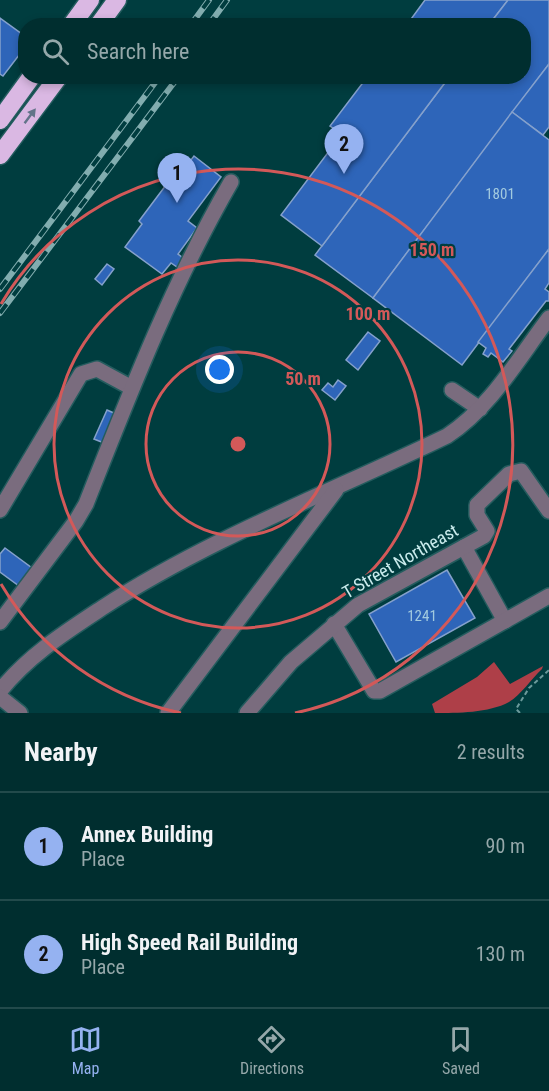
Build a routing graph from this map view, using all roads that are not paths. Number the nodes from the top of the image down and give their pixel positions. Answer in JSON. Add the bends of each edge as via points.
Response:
{"nodes":[{"id":1,"x":90,"y":0,"type":"edge"},
{"id":2,"x":117,"y":0,"type":"edge"},
{"id":3,"x":77,"y":18,"type":"edge"},
{"id":4,"x":104,"y":18,"type":"edge"},
{"id":5,"x":27,"y":84,"type":"edge"},
{"id":6,"x":53,"y":84,"type":"edge"},
{"id":7,"x":0,"y":120,"type":"edge"},
{"id":8,"x":0,"y":155,"type":"edge"},
{"id":9,"x":231,"y":183,"type":"dead end"},
{"id":10,"x":549,"y":318,"type":"edge"},
{"id":11,"x":132,"y":388,"type":"junction"},
{"id":12,"x":452,"y":390,"type":"dead end"},
{"id":13,"x":480,"y":409,"type":"junction"},
{"id":14,"x":336,"y":489,"type":"junction"},
{"id":15,"x":0,"y":510,"type":"edge"},
{"id":16,"x":549,"y":511,"type":"edge"},
{"id":17,"x":464,"y":547,"type":"junction"},
{"id":18,"x":549,"y":596,"type":"edge"},
{"id":19,"x":505,"y":621,"type":"junction"},
{"id":20,"x":0,"y":622,"type":"edge"},
{"id":21,"x":334,"y":624,"type":"junction"},
{"id":22,"x":0,"y":691,"type":"edge"},
{"id":23,"x":0,"y":698,"type":"edge"},
{"id":24,"x":20,"y":713,"type":"edge"},
{"id":25,"x":168,"y":713,"type":"edge"},
{"id":26,"x":247,"y":713,"type":"edge"}],
"edges":[{"from":1,"to":3,"type":"highway"},
{"from":2,"to":4,"type":"highway"},
{"from":5,"to":7,"type":"highway"},
{"from":8,"to":6,"type":"highway","one_way":true},
{"from":9,"to":11,"type":"lane","via":[[198,239]]},
{"from":10,"to":13,"type":"lane"},
{"from":11,"to":15,"type":"lane","via":[[97,369],[81,374]]},
{"from":11,"to":20,"type":"lane","via":[[86,504]]},
{"from":12,"to":13,"type":"lane"},
{"from":13,"to":14,"type":"lane","via":[[447,436]]},
{"from":14,"to":22,"type":"lane","via":[[164,569],[57,638]]},
{"from":14,"to":25,"type":"lane"},
{"from":16,"to":17,"type":"lane","name":"T Street Northeast","via":[[521,471],[508,474],[477,505],[477,515],[487,531],[484,536]]},
{"from":17,"to":19,"type":"lane"},
{"from":17,"to":21,"type":"lane","name":"T Street Northeast","via":[[358,605]]},
{"from":18,"to":19,"type":"lane"},
{"from":19,"to":21,"type":"lane","via":[[380,691],[374,691]]},
{"from":21,"to":26,"type":"lane","name":"T Street Northeast","via":[[291,662]]},
{"from":23,"to":24,"type":"lane"}]}
